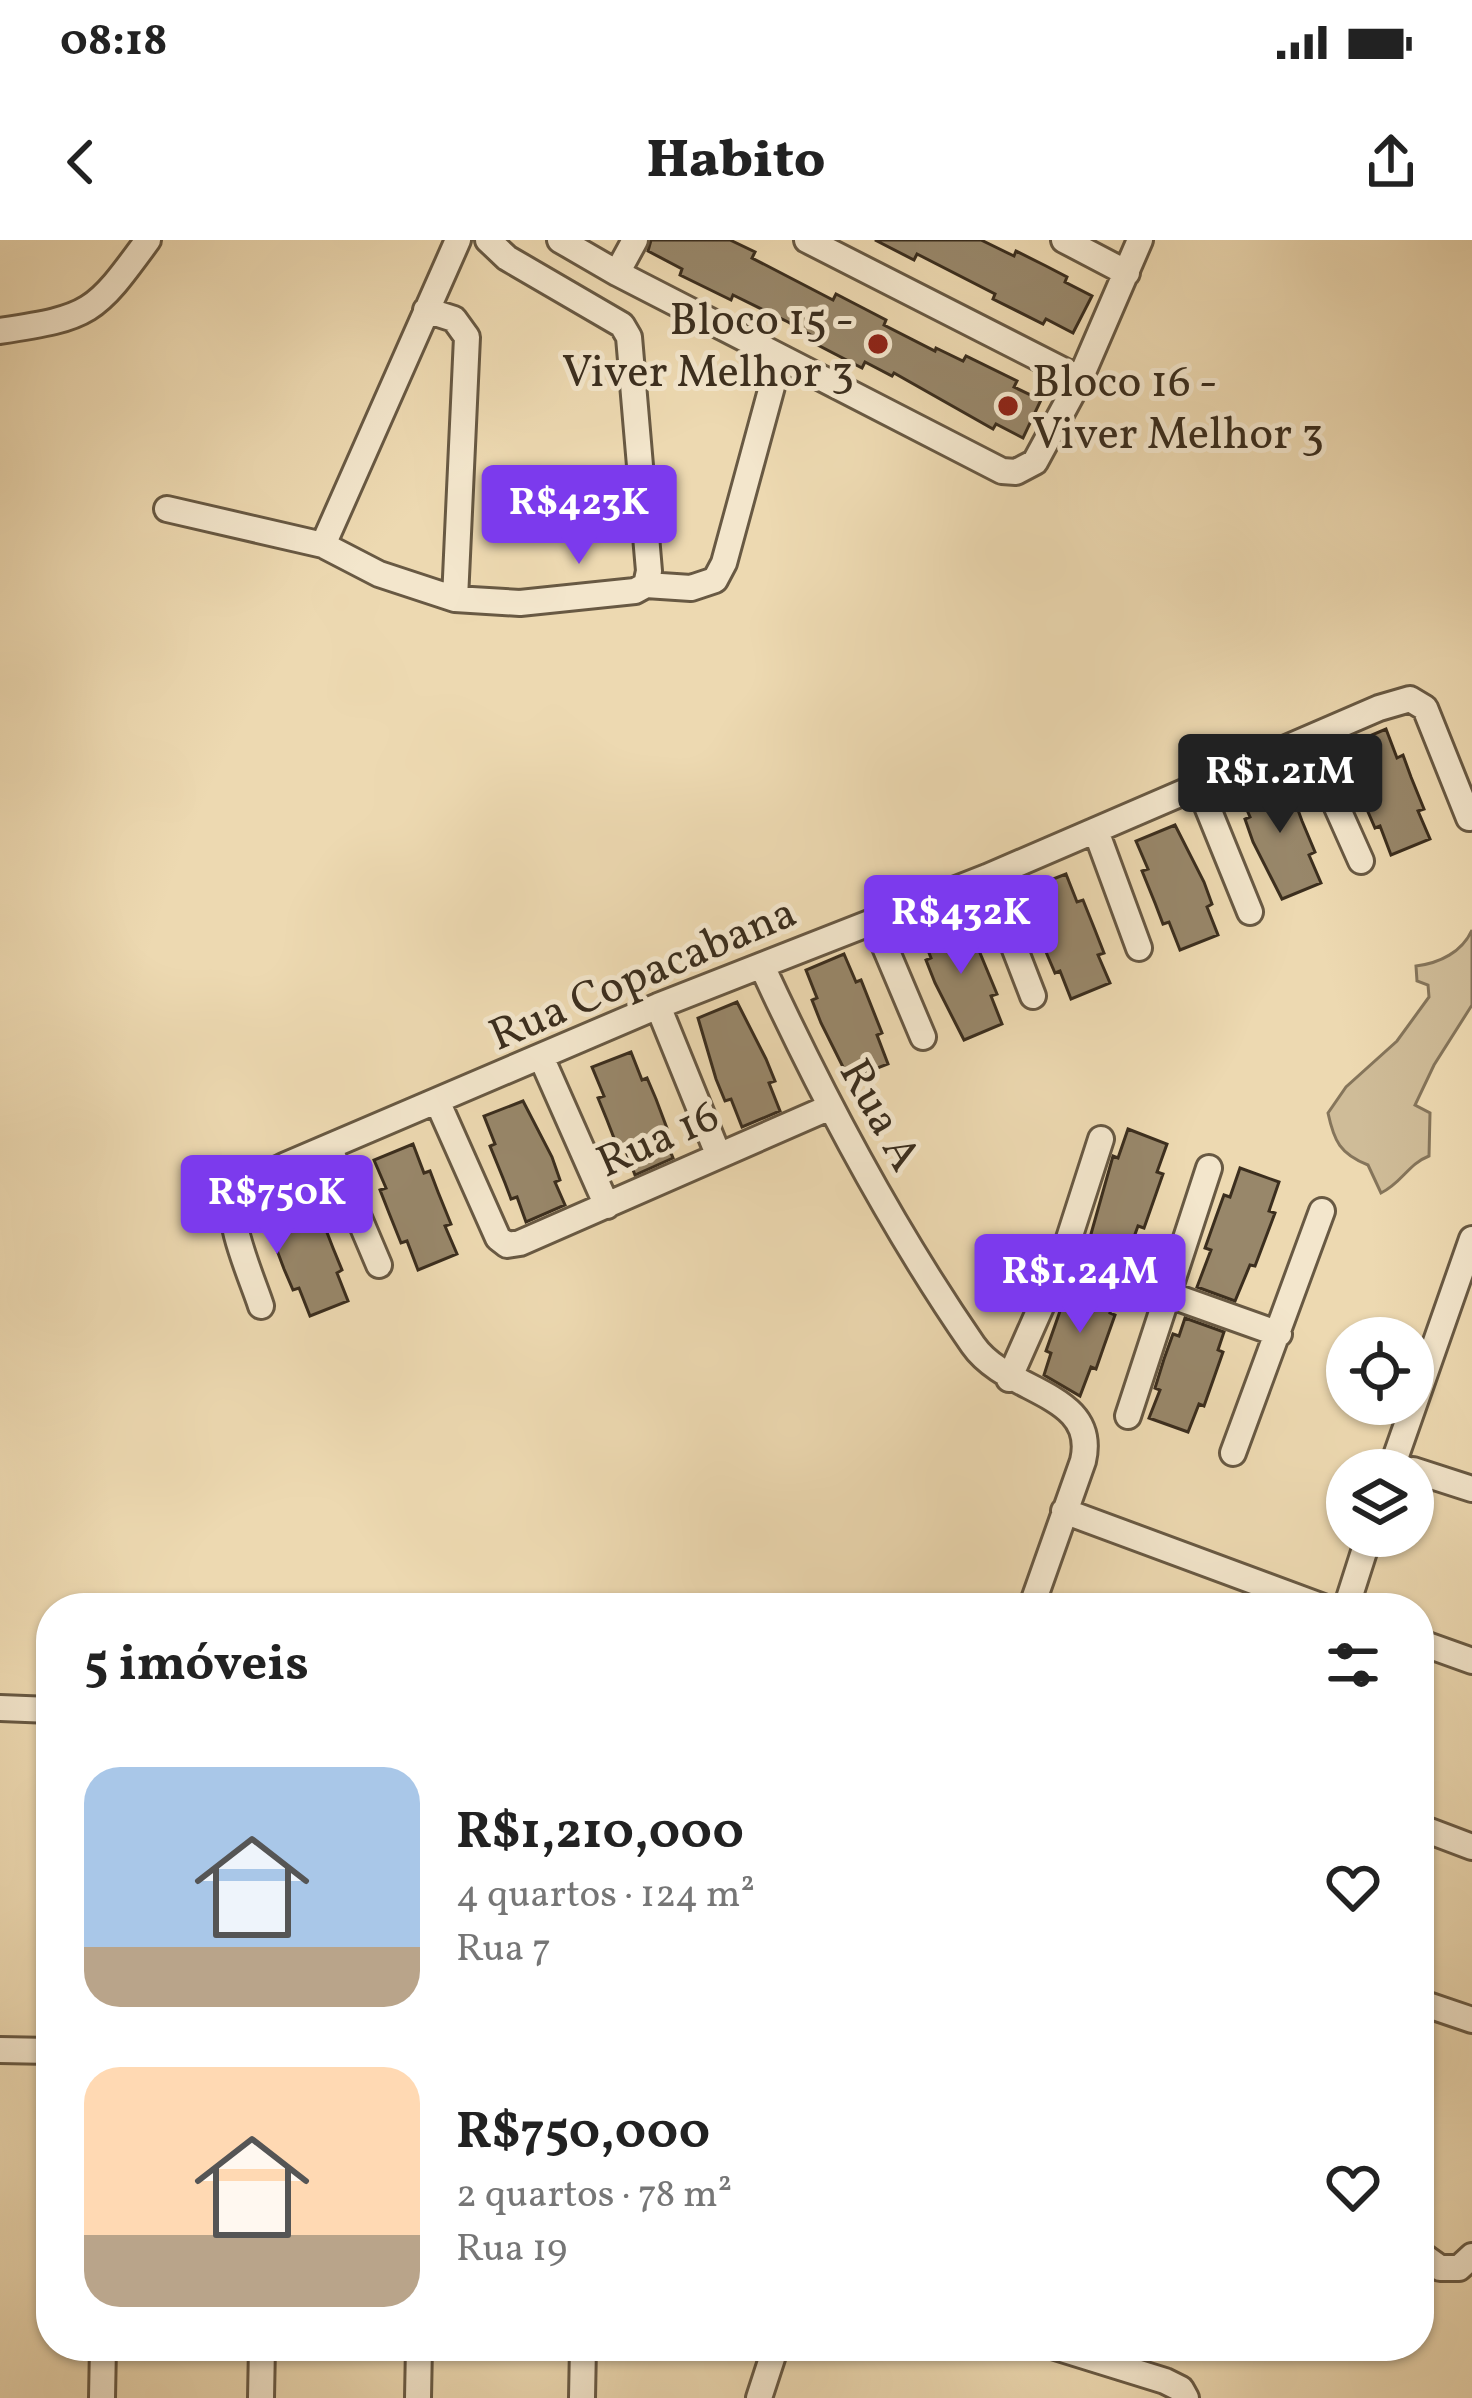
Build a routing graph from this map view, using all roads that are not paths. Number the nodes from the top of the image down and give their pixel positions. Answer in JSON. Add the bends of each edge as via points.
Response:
{"nodes":[{"id":1,"x":148,"y":240,"type":"edge"},
{"id":2,"x":458,"y":240,"type":"edge"},
{"id":3,"x":488,"y":240,"type":"edge"},
{"id":4,"x":560,"y":240,"type":"edge"},
{"id":5,"x":635,"y":240,"type":"edge"},
{"id":6,"x":808,"y":240,"type":"edge"},
{"id":7,"x":1064,"y":240,"type":"edge"},
{"id":8,"x":1140,"y":240,"type":"edge"},
{"id":9,"x":617,"y":273,"type":"junction"},
{"id":10,"x":1127,"y":273,"type":"junction"},
{"id":11,"x":427,"y":310,"type":"junction"},
{"id":12,"x":0,"y":331,"type":"edge"},
{"id":13,"x":780,"y":357,"type":"junction"},
{"id":14,"x":1080,"y":379,"type":"junction"},
{"id":15,"x":167,"y":509,"type":"dead end"},
{"id":16,"x":323,"y":545,"type":"junction"},
{"id":17,"x":646,"y":585,"type":"junction"},
{"id":18,"x":455,"y":599,"type":"junction"},
{"id":19,"x":1307,"y":740,"type":"junction"},
{"id":20,"x":1198,"y":784,"type":"junction"},
{"id":21,"x":1469,"y":818,"type":"dead end"},
{"id":22,"x":1096,"y":831,"type":"junction"},
{"id":23,"x":1361,"y":862,"type":"dead end"},
{"id":24,"x":987,"y":877,"type":"junction"},
{"id":25,"x":1250,"y":912,"type":"dead end"},
{"id":26,"x":874,"y":921,"type":"junction"},
{"id":27,"x":1139,"y":948,"type":"dead end"},
{"id":28,"x":762,"y":967,"type":"junction"},
{"id":29,"x":1033,"y":996,"type":"dead end"},
{"id":30,"x":658,"y":1006,"type":"junction"},
{"id":31,"x":923,"y":1037,"type":"dead end"},
{"id":32,"x":542,"y":1059,"type":"junction"},
{"id":33,"x":438,"y":1103,"type":"junction"},
{"id":34,"x":828,"y":1108,"type":"junction"},
{"id":35,"x":1101,"y":1138,"type":"dead end"},
{"id":36,"x":329,"y":1148,"type":"junction"},
{"id":37,"x":718,"y":1154,"type":"junction"},
{"id":38,"x":1209,"y":1168,"type":"dead end"},
{"id":39,"x":607,"y":1205,"type":"junction"},
{"id":40,"x":1322,"y":1211,"type":"dead end"},
{"id":41,"x":1472,"y":1239,"type":"edge"},
{"id":42,"x":1063,"y":1257,"type":"junction"},
{"id":43,"x":379,"y":1265,"type":"dead end"},
{"id":44,"x":1167,"y":1294,"type":"junction"},
{"id":45,"x":261,"y":1306,"type":"dead end"},
{"id":46,"x":1279,"y":1334,"type":"junction"},
{"id":47,"x":1009,"y":1379,"type":"junction"},
{"id":48,"x":1128,"y":1416,"type":"dead end"},
{"id":49,"x":1408,"y":1449,"type":"edge"},
{"id":50,"x":1233,"y":1453,"type":"dead end"},
{"id":51,"x":1434,"y":1478,"type":"edge"},
{"id":52,"x":1472,"y":1489,"type":"edge"},
{"id":53,"x":1064,"y":1511,"type":"junction"},
{"id":54,"x":1363,"y":1557,"type":"edge"},
{"id":55,"x":1035,"y":1593,"type":"edge"},
{"id":56,"x":1285,"y":1593,"type":"edge"},
{"id":57,"x":1351,"y":1593,"type":"edge"},
{"id":58,"x":1434,"y":1647,"type":"edge"},
{"id":59,"x":1472,"y":1661,"type":"edge"},
{"id":60,"x":0,"y":1708,"type":"edge"},
{"id":61,"x":36,"y":1709,"type":"edge"},
{"id":62,"x":1434,"y":1832,"type":"edge"},
{"id":63,"x":1472,"y":1846,"type":"edge"},
{"id":64,"x":1434,"y":2007,"type":"edge"},
{"id":65,"x":1472,"y":2020,"type":"edge"},
{"id":66,"x":0,"y":2050,"type":"edge"},
{"id":67,"x":36,"y":2051,"type":"edge"},
{"id":68,"x":1472,"y":2256,"type":"edge"},
{"id":69,"x":1434,"y":2264,"type":"edge"},
{"id":70,"x":103,"y":2361,"type":"edge"},
{"id":71,"x":262,"y":2361,"type":"edge"},
{"id":72,"x":419,"y":2361,"type":"edge"},
{"id":73,"x":583,"y":2361,"type":"edge"},
{"id":74,"x":771,"y":2361,"type":"edge"},
{"id":75,"x":1101,"y":2361,"type":"edge"},
{"id":76,"x":102,"y":2398,"type":"edge"},
{"id":77,"x":261,"y":2398,"type":"edge"},
{"id":78,"x":418,"y":2398,"type":"edge"},
{"id":79,"x":582,"y":2398,"type":"edge"},
{"id":80,"x":759,"y":2398,"type":"edge"},
{"id":81,"x":1186,"y":2398,"type":"edge"}],
"edges":[{"from":1,"to":12,"type":"street","via":[[98,304]]},
{"from":2,"to":11,"type":"street"},
{"from":3,"to":17,"type":"street","via":[[629,337]]},
{"from":4,"to":9,"type":"street"},
{"from":5,"to":9,"type":"street"},
{"from":6,"to":14,"type":"street"},
{"from":7,"to":10,"type":"street"},
{"from":8,"to":10,"type":"street"},
{"from":9,"to":13,"type":"street"},
{"from":10,"to":14,"type":"street"},
{"from":11,"to":16,"type":"street"},
{"from":11,"to":18,"type":"street","via":[[454,319],[467,337]]},
{"from":13,"to":14,"type":"street","via":[[1002,471],[1035,462]]},
{"from":13,"to":17,"type":"street","via":[[716,580],[691,588]]},
{"from":15,"to":16,"type":"street"},
{"from":16,"to":18,"type":"street"},
{"from":17,"to":18,"type":"street","via":[[520,603]]},
{"from":19,"to":20,"type":"street","name":"Rua Copacabana"},
{"from":19,"to":21,"type":"street","name":"Rua Copacabana","via":[[1409,699],[1425,708]]},
{"from":19,"to":23,"type":"street"},
{"from":20,"to":22,"type":"street","name":"Rua Copacabana"},
{"from":20,"to":25,"type":"street"},
{"from":22,"to":24,"type":"street","name":"Rua Copacabana"},
{"from":22,"to":27,"type":"street"},
{"from":24,"to":26,"type":"street","name":"Rua Copacabana"},
{"from":24,"to":29,"type":"street"},
{"from":26,"to":28,"type":"street","name":"Rua Copacabana"},
{"from":26,"to":31,"type":"street"},
{"from":28,"to":30,"type":"street","name":"Rua Copacabana"},
{"from":28,"to":34,"type":"street","name":"Rua A"},
{"from":30,"to":32,"type":"street","name":"Rua Copacabana"},
{"from":30,"to":37,"type":"street"},
{"from":32,"to":33,"type":"street","name":"Rua Copacabana"},
{"from":32,"to":39,"type":"street"},
{"from":33,"to":36,"type":"street","name":"Rua Copacabana"},
{"from":33,"to":39,"type":"street","name":"Rua 16","via":[[507,1245]]},
{"from":34,"to":37,"type":"street","name":"Rua 16"},
{"from":34,"to":47,"type":"street","name":"Rua A","via":[[950,1312]]},
{"from":35,"to":42,"type":"street"},
{"from":36,"to":43,"type":"street"},
{"from":36,"to":45,"type":"street","name":"Rua Copacabana","via":[[238,1191],[235,1227]]},
{"from":37,"to":39,"type":"street","name":"Rua 16"},
{"from":38,"to":44,"type":"street"},
{"from":40,"to":46,"type":"street"},
{"from":41,"to":49,"type":"street"},
{"from":42,"to":44,"type":"street"},
{"from":42,"to":47,"type":"street"},
{"from":44,"to":46,"type":"street"},
{"from":44,"to":48,"type":"street"},
{"from":46,"to":50,"type":"street"},
{"from":47,"to":53,"type":"street","name":"Rua A","via":[[1075,1413],[1084,1427],[1083,1461]]},
{"from":51,"to":52,"type":"street"},
{"from":53,"to":55,"type":"street"},
{"from":53,"to":56,"type":"street"},
{"from":54,"to":57,"type":"street"},
{"from":58,"to":59,"type":"street"},
{"from":60,"to":61,"type":"street"},
{"from":62,"to":63,"type":"street"},
{"from":64,"to":65,"type":"street"},
{"from":66,"to":67,"type":"street"},
{"from":68,"to":69,"type":"street","via":[[1459,2268]]},
{"from":70,"to":76,"type":"street"},
{"from":71,"to":77,"type":"street"},
{"from":72,"to":78,"type":"street"},
{"from":73,"to":79,"type":"street"},
{"from":74,"to":80,"type":"street"},
{"from":75,"to":81,"type":"street","via":[[1166,2381]]}]}
